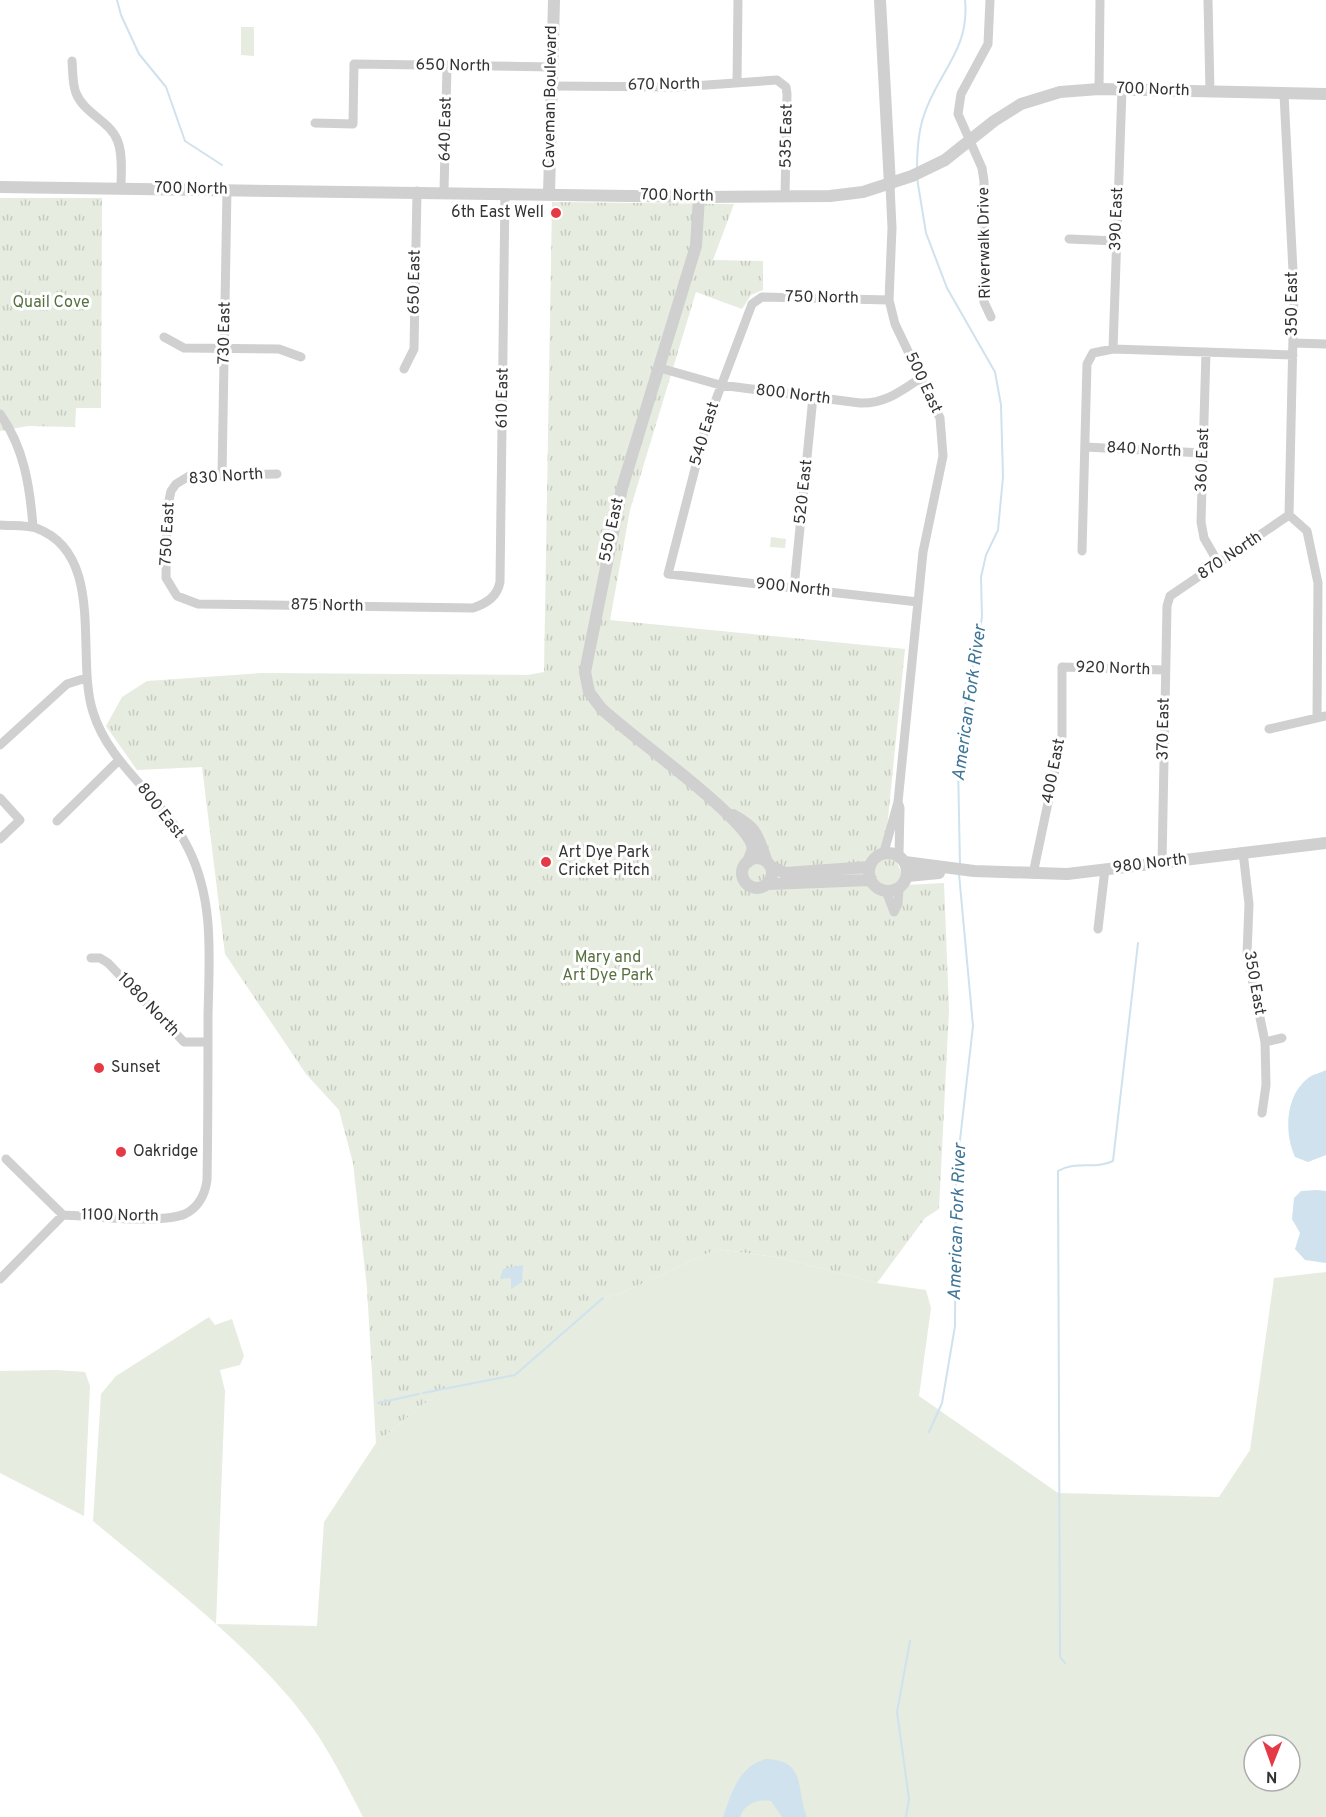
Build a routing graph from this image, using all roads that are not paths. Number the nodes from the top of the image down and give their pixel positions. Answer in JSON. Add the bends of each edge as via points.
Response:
{"nodes":[{"id":1,"x":554,"y":0,"type":"edge"},
{"id":2,"x":738,"y":0,"type":"edge"},
{"id":3,"x":880,"y":0,"type":"edge"},
{"id":4,"x":990,"y":0,"type":"edge"},
{"id":5,"x":1100,"y":0,"type":"edge"},
{"id":6,"x":1208,"y":0,"type":"edge"},
{"id":7,"x":72,"y":61,"type":"dead end"},
{"id":8,"x":447,"y":66,"type":"junction"},
{"id":9,"x":552,"y":67,"type":"junction"},
{"id":10,"x":777,"y":80,"type":"joint"},
{"id":11,"x":737,"y":82,"type":"junction"},
{"id":12,"x":552,"y":86,"type":"junction"},
{"id":13,"x":1099,"y":88,"type":"junction"},
{"id":14,"x":1122,"y":89,"type":"junction"},
{"id":15,"x":1210,"y":92,"type":"junction"},
{"id":16,"x":1284,"y":94,"type":"junction"},
{"id":17,"x":1326,"y":94,"type":"edge"},
{"id":18,"x":315,"y":123,"type":"dead end"},
{"id":19,"x":969,"y":141,"type":"junction"},
{"id":20,"x":890,"y":185,"type":"junction"},
{"id":21,"x":0,"y":187,"type":"edge"},
{"id":22,"x":121,"y":188,"type":"junction"},
{"id":23,"x":227,"y":189,"type":"junction"},
{"id":24,"x":417,"y":191,"type":"junction"},
{"id":25,"x":444,"y":191,"type":"junction"},
{"id":26,"x":505,"y":193,"type":"junction"},
{"id":27,"x":549,"y":194,"type":"junction"},
{"id":28,"x":699,"y":197,"type":"junction"},
{"id":29,"x":785,"y":197,"type":"junction"},
{"id":30,"x":1069,"y":239,"type":"dead end"},
{"id":31,"x":1117,"y":241,"type":"junction"},
{"id":32,"x":756,"y":300,"type":"joint"},
{"id":33,"x":889,"y":300,"type":"junction"},
{"id":34,"x":991,"y":317,"type":"dead end"},
{"id":35,"x":164,"y":338,"type":"dead end"},
{"id":36,"x":1293,"y":343,"type":"junction"},
{"id":37,"x":1326,"y":344,"type":"edge"},
{"id":38,"x":225,"y":348,"type":"junction"},
{"id":39,"x":1113,"y":349,"type":"junction"},
{"id":40,"x":1206,"y":352,"type":"junction"},
{"id":41,"x":1293,"y":355,"type":"junction"},
{"id":42,"x":301,"y":357,"type":"dead end"},
{"id":43,"x":660,"y":368,"type":"junction"},
{"id":44,"x":404,"y":369,"type":"dead end"},
{"id":45,"x":922,"y":377,"type":"junction"},
{"id":46,"x":720,"y":385,"type":"junction"},
{"id":47,"x":813,"y":397,"type":"junction"},
{"id":48,"x":0,"y":414,"type":"edge"},
{"id":49,"x":1085,"y":447,"type":"junction"},
{"id":50,"x":1203,"y":453,"type":"junction"},
{"id":51,"x":277,"y":474,"type":"dead end"},
{"id":52,"x":222,"y":476,"type":"junction"},
{"id":53,"x":176,"y":484,"type":"joint"},
{"id":54,"x":1289,"y":515,"type":"junction"},
{"id":55,"x":0,"y":525,"type":"edge"},
{"id":56,"x":33,"y":527,"type":"junction"},
{"id":57,"x":1082,"y":551,"type":"dead end"},
{"id":58,"x":1219,"y":564,"type":"junction"},
{"id":59,"x":668,"y":574,"type":"joint"},
{"id":60,"x":169,"y":586,"type":"joint"},
{"id":61,"x":794,"y":588,"type":"junction"},
{"id":62,"x":1170,"y":596,"type":"joint"},
{"id":63,"x":490,"y":600,"type":"joint"},
{"id":64,"x":918,"y":602,"type":"junction"},
{"id":65,"x":1062,"y":668,"type":"joint"},
{"id":66,"x":1164,"y":670,"type":"junction"},
{"id":67,"x":86,"y":678,"type":"junction"},
{"id":68,"x":1322,"y":717,"type":"edge"},
{"id":69,"x":1269,"y":729,"type":"dead end"},
{"id":70,"x":0,"y":745,"type":"edge"},
{"id":71,"x":118,"y":762,"type":"junction"},
{"id":72,"x":0,"y":798,"type":"edge"},
{"id":73,"x":898,"y":802,"type":"junction"},
{"id":74,"x":724,"y":810,"type":"junction"},
{"id":75,"x":57,"y":820,"type":"dead end"},
{"id":76,"x":0,"y":839,"type":"edge"},
{"id":77,"x":1326,"y":843,"type":"edge"},
{"id":78,"x":884,"y":852,"type":"junction"},
{"id":79,"x":1243,"y":852,"type":"junction"},
{"id":80,"x":902,"y":859,"type":"junction"},
{"id":81,"x":748,"y":862,"type":"junction"},
{"id":82,"x":1162,"y":863,"type":"junction"},
{"id":83,"x":768,"y":864,"type":"junction"},
{"id":84,"x":869,"y":867,"type":"junction"},
{"id":85,"x":945,"y":870,"type":"junction"},
{"id":86,"x":1106,"y":870,"type":"junction"},
{"id":87,"x":1033,"y":874,"type":"junction"},
{"id":88,"x":907,"y":876,"type":"junction"},
{"id":89,"x":870,"y":880,"type":"junction"},
{"id":90,"x":768,"y":884,"type":"junction"},
{"id":91,"x":899,"y":888,"type":"junction"},
{"id":92,"x":885,"y":891,"type":"junction"},
{"id":93,"x":1098,"y":929,"type":"dead end"},
{"id":94,"x":91,"y":958,"type":"dead end"},
{"id":95,"x":1282,"y":1038,"type":"dead end"},
{"id":96,"x":208,"y":1042,"type":"junction"},
{"id":97,"x":1265,"y":1042,"type":"junction"},
{"id":98,"x":1262,"y":1113,"type":"dead end"},
{"id":99,"x":6,"y":1159,"type":"dead end"},
{"id":100,"x":192,"y":1209,"type":"joint"},
{"id":101,"x":63,"y":1215,"type":"junction"},
{"id":102,"x":0,"y":1279,"type":"edge"}],
"edges":[{"from":1,"to":9,"type":"street","name":"Caveman Boulevard"},
{"from":2,"to":11,"type":"street"},
{"from":3,"to":20,"type":"street","name":"500 East"},
{"from":4,"to":19,"type":"street","name":"Riverwalk Drive","via":[[988,44],[958,105]]},
{"from":5,"to":13,"type":"street"},
{"from":6,"to":15,"type":"street"},
{"from":7,"to":22,"type":"street","via":[[81,102],[118,140]]},
{"from":8,"to":9,"type":"street","name":"650 North"},
{"from":8,"to":18,"type":"street","name":"650 North","via":[[354,64],[353,124]]},
{"from":8,"to":25,"type":"street","name":"640 East"},
{"from":9,"to":12,"type":"street","name":"Caveman Boulevard"},
{"from":10,"to":11,"type":"street","name":"670 North"},
{"from":10,"to":29,"type":"street","name":"535 East","via":[[786,87],[787,94]]},
{"from":11,"to":12,"type":"street","name":"670 North","via":[[678,87]]},
{"from":12,"to":27,"type":"street","name":"Caveman Boulevard"},
{"from":13,"to":14,"type":"street","name":"700 North"},
{"from":13,"to":19,"type":"street","name":"700 North","via":[[1033,99],[994,121]]},
{"from":14,"to":15,"type":"street","name":"700 North"},
{"from":14,"to":31,"type":"street","name":"390 East"},
{"from":15,"to":16,"type":"street","name":"700 North"},
{"from":16,"to":17,"type":"street","name":"700 North"},
{"from":16,"to":36,"type":"street","name":"350 East"},
{"from":19,"to":20,"type":"street","name":"700 North","via":[[939,163]]},
{"from":19,"to":34,"type":"street","name":"Riverwalk Drive","via":[[984,181],[984,302]]},
{"from":20,"to":29,"type":"street","name":"700 North","via":[[847,194]]},
{"from":20,"to":33,"type":"street","name":"500 East"},
{"from":21,"to":22,"type":"street","name":"700 North"},
{"from":22,"to":23,"type":"street","name":"700 North"},
{"from":23,"to":24,"type":"street","name":"700 North"},
{"from":23,"to":38,"type":"street","name":"730 East"},
{"from":24,"to":25,"type":"street","name":"700 North"},
{"from":24,"to":44,"type":"street","name":"650 East","via":[[414,349]]},
{"from":25,"to":26,"type":"street","name":"700 North"},
{"from":26,"to":27,"type":"street","name":"700 North"},
{"from":26,"to":63,"type":"street","name":"610 East","via":[[500,582]]},
{"from":27,"to":28,"type":"street","name":"700 North"},
{"from":28,"to":29,"type":"street","name":"700 North"},
{"from":28,"to":43,"type":"street","name":"550 East","via":[[696,246]]},
{"from":30,"to":31,"type":"street"},
{"from":31,"to":39,"type":"street","name":"390 East"},
{"from":32,"to":33,"type":"street","name":"750 North"},
{"from":32,"to":46,"type":"street","name":"540 East"},
{"from":33,"to":45,"type":"street","name":"500 East","via":[[895,324]]},
{"from":35,"to":38,"type":"street","via":[[184,348]]},
{"from":36,"to":37,"type":"street"},
{"from":36,"to":41,"type":"street","name":"350 East"},
{"from":38,"to":42,"type":"street","via":[[279,349]]},
{"from":38,"to":52,"type":"street","name":"730 East"},
{"from":39,"to":40,"type":"street"},
{"from":39,"to":49,"type":"street","via":[[1093,353],[1088,364]]},
{"from":40,"to":41,"type":"street"},
{"from":40,"to":50,"type":"street","name":"360 East"},
{"from":41,"to":54,"type":"street","name":"350 East"},
{"from":43,"to":46,"type":"street","name":"800 North"},
{"from":43,"to":74,"type":"street","name":"550 East","via":[[617,508],[585,659],[585,678],[593,698],[609,717]]},
{"from":45,"to":47,"type":"street","name":"800 North","via":[[888,400],[874,404]]},
{"from":45,"to":64,"type":"street","name":"500 East","via":[[940,418],[943,456],[923,552]]},
{"from":46,"to":47,"type":"street","name":"800 North"},
{"from":46,"to":59,"type":"street","name":"540 East"},
{"from":47,"to":61,"type":"street","name":"520 East"},
{"from":48,"to":56,"type":"street","via":[[16,441]]},
{"from":49,"to":50,"type":"street","name":"840 North"},
{"from":49,"to":57,"type":"street"},
{"from":50,"to":58,"type":"street","name":"360 East","via":[[1202,531]]},
{"from":51,"to":52,"type":"street","name":"830 North"},
{"from":52,"to":53,"type":"street","name":"830 North","via":[[189,476]]},
{"from":53,"to":60,"type":"street","name":"750 East","via":[[167,510]]},
{"from":54,"to":58,"type":"street","name":"870 North"},
{"from":54,"to":68,"type":"street","via":[[1307,531],[1319,588]]},
{"from":55,"to":56,"type":"street"},
{"from":56,"to":67,"type":"street","name":"800 East","via":[[63,547],[82,588]]},
{"from":58,"to":62,"type":"street","name":"870 North"},
{"from":59,"to":61,"type":"street","name":"900 North"},
{"from":60,"to":63,"type":"street","name":"875 North","via":[[182,600],[198,604],[473,608]]},
{"from":61,"to":64,"type":"street","name":"900 North"},
{"from":62,"to":66,"type":"street","name":"370 East"},
{"from":64,"to":73,"type":"street","name":"500 East"},
{"from":65,"to":66,"type":"street","name":"920 North"},
{"from":65,"to":87,"type":"street","name":"400 East","via":[[1061,743]]},
{"from":66,"to":82,"type":"street","name":"370 East"},
{"from":67,"to":70,"type":"street","via":[[67,684]]},
{"from":67,"to":71,"type":"street","name":"800 East","via":[[95,720]]},
{"from":68,"to":69,"type":"street"},
{"from":71,"to":75,"type":"street"},
{"from":71,"to":96,"type":"street","name":"800 East","via":[[170,818],[199,875],[209,930]]},
{"from":72,"to":76,"type":"street","via":[[20,820]]},
{"from":73,"to":78,"type":"street","name":"500 East"},
{"from":73,"to":80,"type":"street","name":"500 East"},
{"from":74,"to":81,"type":"street","name":"550 East","via":[[751,839],[753,849]]},
{"from":74,"to":83,"type":"street","name":"550 East","via":[[755,830]]},
{"from":77,"to":79,"type":"street","name":"980 North"},
{"from":78,"to":80,"type":"street"},
{"from":78,"to":84,"type":"street"},
{"from":79,"to":82,"type":"street","name":"980 North"},
{"from":79,"to":97,"type":"street","name":"350 East","via":[[1249,904],[1248,961]]},
{"from":80,"to":85,"type":"street","name":"980 North"},
{"from":80,"to":88,"type":"street"},
{"from":81,"to":83,"type":"street","via":[[756,858]]},
{"from":81,"to":90,"type":"street","via":[[743,871],[745,881],[758,888]]},
{"from":82,"to":86,"type":"street","name":"980 North"},
{"from":83,"to":84,"type":"street","via":[[785,873]]},
{"from":83,"to":90,"type":"street","via":[[772,878]]},
{"from":84,"to":89,"type":"street"},
{"from":85,"to":87,"type":"street","name":"980 North"},
{"from":85,"to":88,"type":"street","name":"980 North"},
{"from":86,"to":87,"type":"street","name":"980 North"},
{"from":86,"to":93,"type":"street"},
{"from":88,"to":91,"type":"street"},
{"from":89,"to":90,"type":"street"},
{"from":89,"to":92,"type":"street"},
{"from":91,"to":92,"type":"street"},
{"from":91,"to":92,"type":"street","via":[[894,912]]},
{"from":94,"to":96,"type":"street","name":"1080 North","via":[[108,963],[184,1042]]},
{"from":95,"to":97,"type":"street"},
{"from":96,"to":100,"type":"street","name":"800 East","via":[[207,1180],[203,1196]]},
{"from":97,"to":98,"type":"street","name":"350 East"},
{"from":99,"to":101,"type":"street"},
{"from":100,"to":101,"type":"street","name":"1100 North","via":[[169,1218]]},
{"from":101,"to":102,"type":"street","name":"1100 North"}]}
